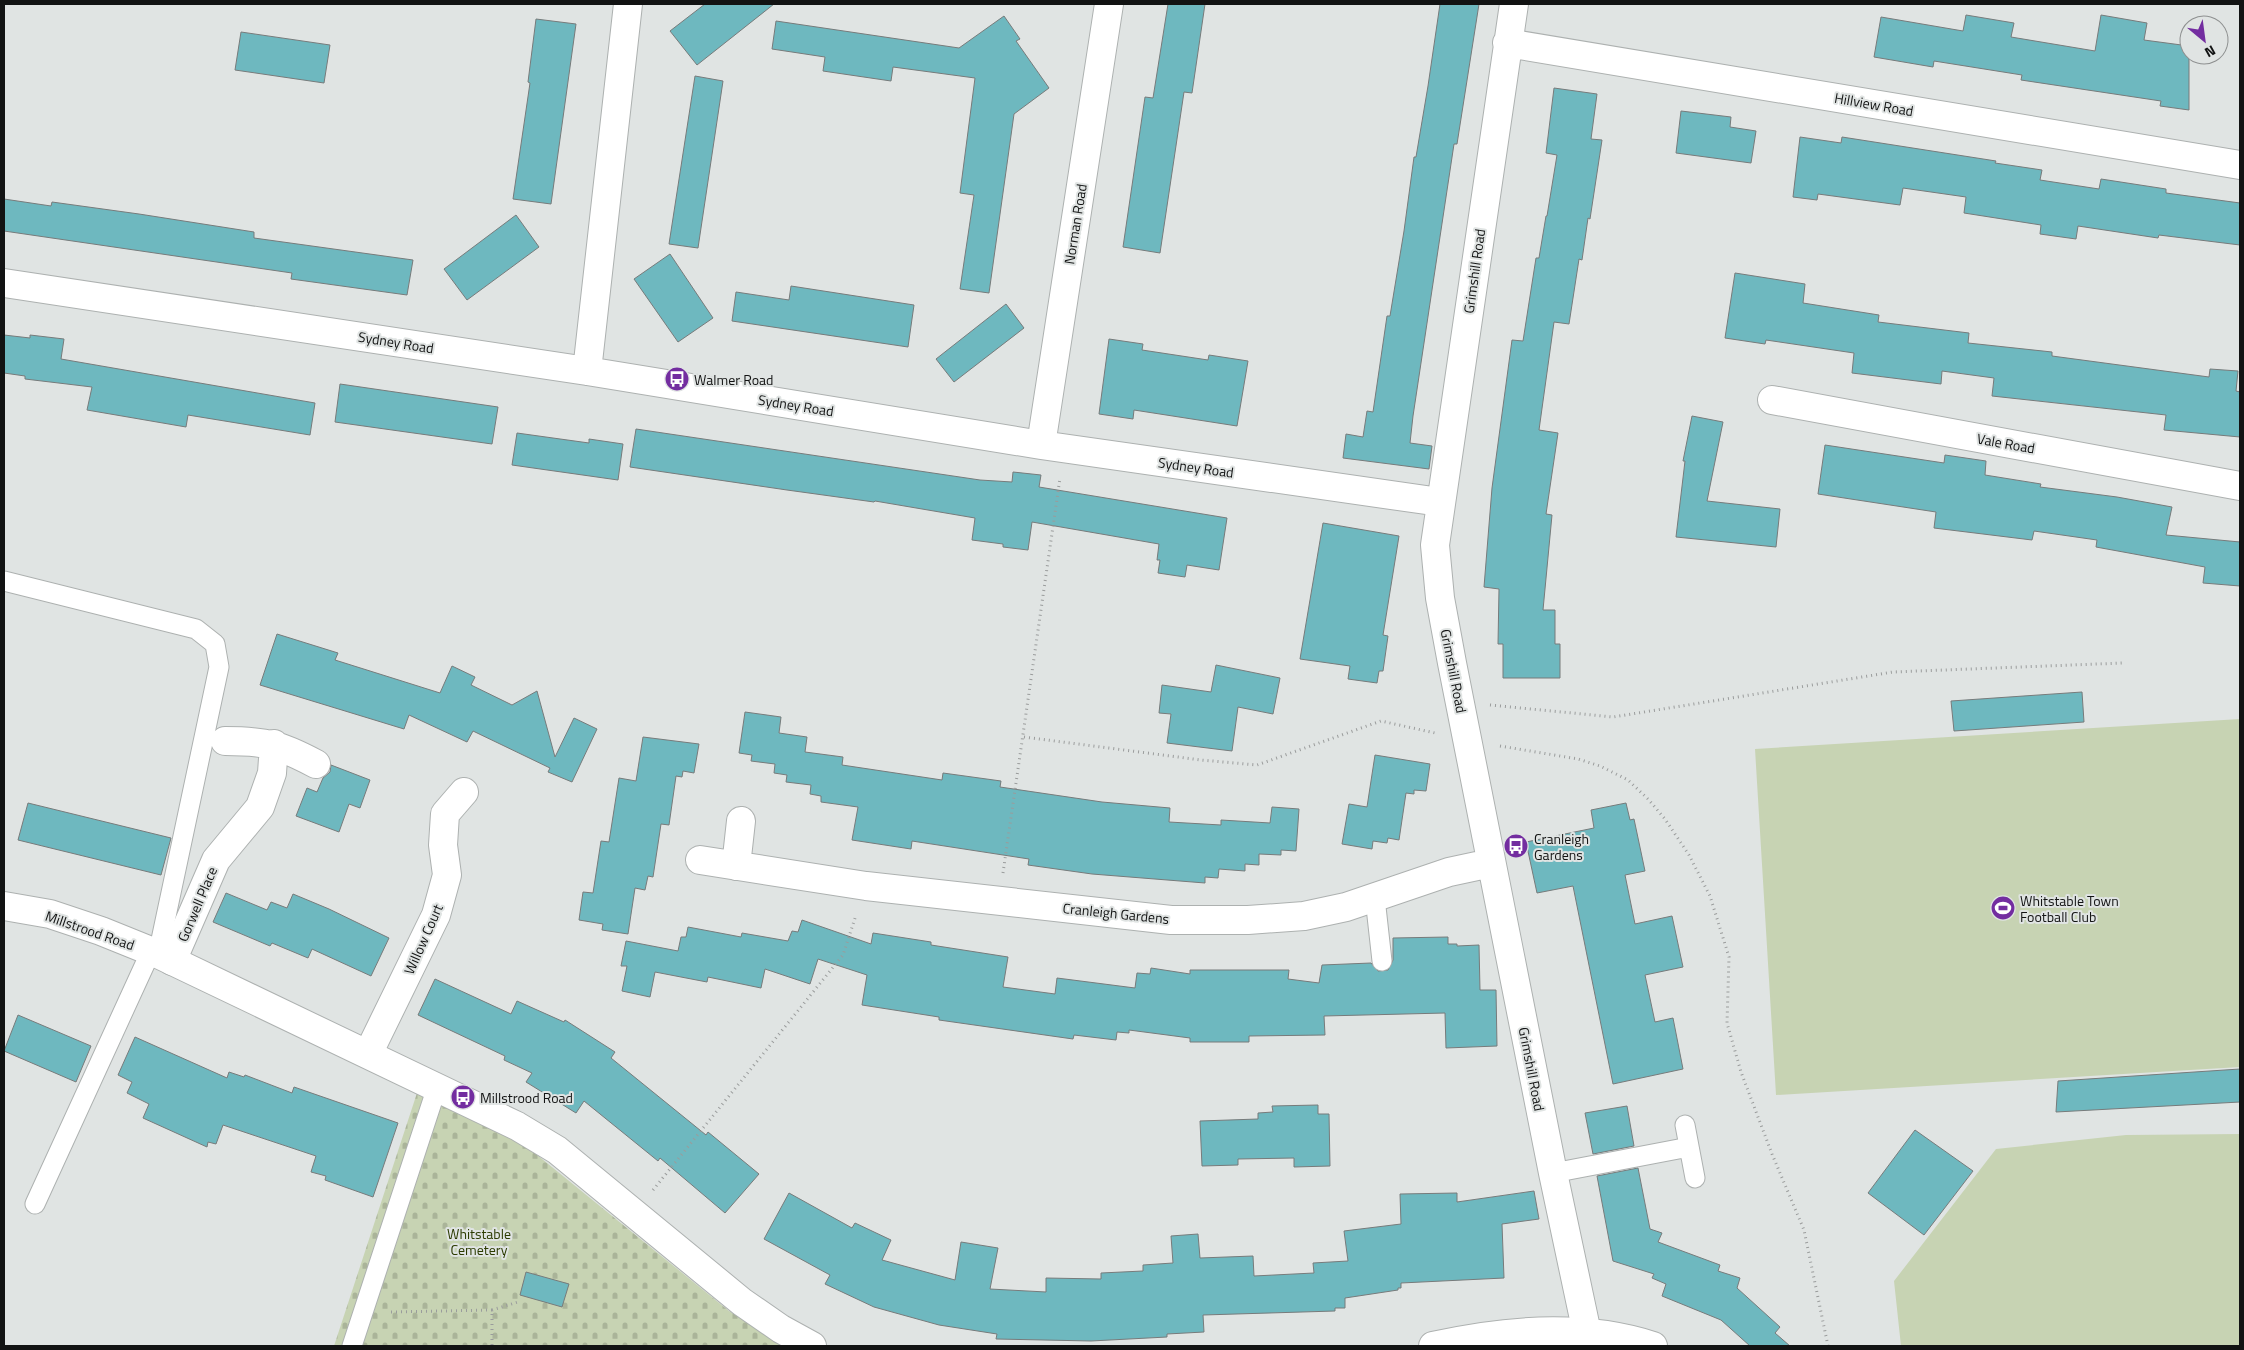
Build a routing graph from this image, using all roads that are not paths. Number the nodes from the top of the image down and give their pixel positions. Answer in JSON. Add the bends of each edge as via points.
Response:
{"nodes":[{"id":1,"x":628,"y":4,"type":"edge"},
{"id":2,"x":1104,"y":4,"type":"edge"},
{"id":3,"x":1514,"y":4,"type":"edge"},
{"id":4,"x":1508,"y":43,"type":"junction"},
{"id":5,"x":2240,"y":166,"type":"edge"},
{"id":6,"x":4,"y":283,"type":"edge"},
{"id":7,"x":587,"y":371,"type":"junction"},
{"id":8,"x":1772,"y":400,"type":"dead end"},
{"id":9,"x":1052,"y":446,"type":"junction"},
{"id":10,"x":2240,"y":486,"type":"edge"},
{"id":11,"x":1440,"y":502,"type":"junction"},
{"id":12,"x":4,"y":581,"type":"edge"},
{"id":13,"x":225,"y":742,"type":"dead end"},
{"id":14,"x":274,"y":744,"type":"junction"},
{"id":15,"x":316,"y":764,"type":"dead end"},
{"id":16,"x":464,"y":792,"type":"dead end"},
{"id":17,"x":741,"y":820,"type":"dead end"},
{"id":18,"x":700,"y":860,"type":"dead end"},
{"id":19,"x":1491,"y":862,"type":"junction"},
{"id":20,"x":736,"y":866,"type":"junction"},
{"id":21,"x":1375,"y":898,"type":"junction"},
{"id":22,"x":4,"y":906,"type":"edge"},
{"id":23,"x":160,"y":955,"type":"junction"},
{"id":24,"x":1382,"y":961,"type":"dead end"},
{"id":25,"x":368,"y":1054,"type":"junction"},
{"id":26,"x":437,"y":1087,"type":"junction"},
{"id":27,"x":1685,"y":1125,"type":"dead end"},
{"id":28,"x":1689,"y":1147,"type":"junction"},
{"id":29,"x":1553,"y":1173,"type":"junction"},
{"id":30,"x":1695,"y":1178,"type":"dead end"},
{"id":31,"x":35,"y":1204,"type":"dead end"},
{"id":32,"x":1587,"y":1333,"type":"junction"},
{"id":33,"x":352,"y":1346,"type":"edge"},
{"id":34,"x":812,"y":1346,"type":"edge"},
{"id":35,"x":1433,"y":1346,"type":"edge"},
{"id":36,"x":1653,"y":1346,"type":"edge"}],
"edges":[{"from":1,"to":7,"type":"street"},
{"from":2,"to":9,"type":"street","name":"Norman Road"},
{"from":3,"to":4,"type":"street","name":"Grimshill Road"},
{"from":4,"to":5,"type":"street","name":"Hillview Road"},
{"from":4,"to":11,"type":"street","name":"Grimshill Road"},
{"from":6,"to":7,"type":"street","name":"Sydney Road"},
{"from":7,"to":9,"type":"street","name":"Sydney Road"},
{"from":8,"to":10,"type":"street","name":"Vale Road"},
{"from":9,"to":11,"type":"street","name":"Sydney Road"},
{"from":11,"to":19,"type":"street","name":"Grimshill Road","via":[[1435,545],[1436,572]]},
{"from":12,"to":23,"type":"lane","via":[[196,629],[215,644],[219,667]]},
{"from":13,"to":14,"type":"street"},
{"from":14,"to":15,"type":"street"},
{"from":14,"to":23,"type":"street","name":"Gorwell Place","via":[[272,773],[260,807],[216,860]]},
{"from":16,"to":25,"type":"street","name":"Willow Court","via":[[445,814],[443,845],[446,875],[436,915]]},
{"from":17,"to":20,"type":"street"},
{"from":18,"to":20,"type":"street","name":"Cranleigh Gardens"},
{"from":19,"to":21,"type":"street","name":"Cranleigh Gardens","via":[[1449,872]]},
{"from":19,"to":29,"type":"street","name":"Grimshill Road"},
{"from":20,"to":21,"type":"street","name":"Cranleigh Gardens","via":[[866,886],[1171,920],[1304,916],[1346,908]]},
{"from":21,"to":24,"type":"lane"},
{"from":22,"to":23,"type":"street","name":"Millstrood Road","via":[[50,914]]},
{"from":23,"to":25,"type":"street","name":"Millstrood Road"},
{"from":23,"to":31,"type":"lane"},
{"from":25,"to":26,"type":"street","name":"Millstrood Road"},
{"from":26,"to":33,"type":"lane"},
{"from":26,"to":34,"type":"street","name":"Millstrood Road","via":[[517,1126],[557,1150],[742,1302]]},
{"from":27,"to":28,"type":"lane"},
{"from":28,"to":29,"type":"lane"},
{"from":28,"to":30,"type":"lane"},
{"from":29,"to":32,"type":"street","name":"Grimshill Road"},
{"from":32,"to":35,"type":"street","via":[[1540,1332],[1468,1338]]},
{"from":32,"to":36,"type":"street","via":[[1626,1338]]}]}
